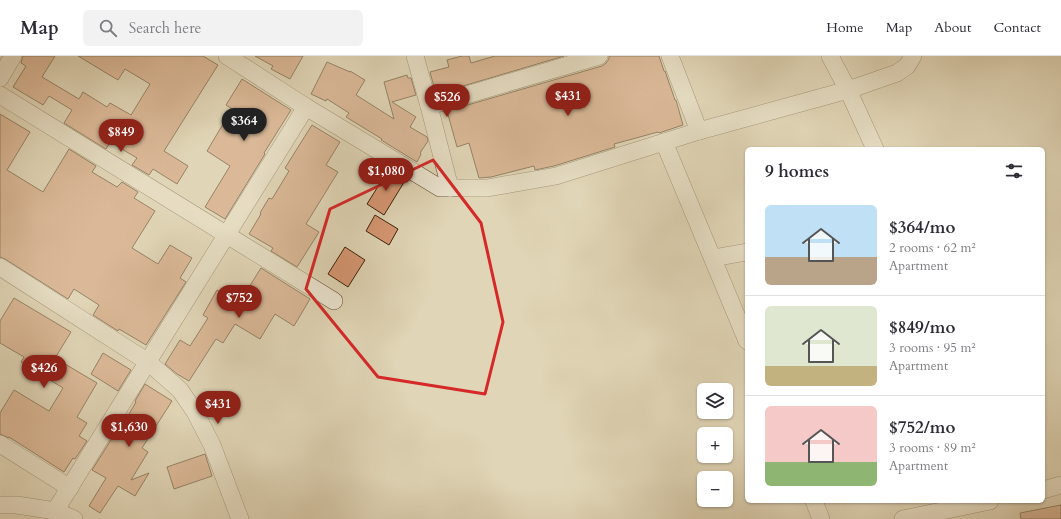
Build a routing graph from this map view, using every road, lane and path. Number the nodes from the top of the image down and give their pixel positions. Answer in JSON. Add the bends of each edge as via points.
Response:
{"nodes":[{"id":1,"x":13,"y":56,"type":"edge"},
{"id":2,"x":227,"y":56,"type":"edge"},
{"id":3,"x":414,"y":56,"type":"edge"},
{"id":4,"x":599,"y":56,"type":"edge"},
{"id":5,"x":670,"y":56,"type":"edge"},
{"id":6,"x":830,"y":56,"type":"edge"},
{"id":7,"x":913,"y":56,"type":"edge"},
{"id":8,"x":0,"y":78,"type":"edge"},
{"id":9,"x":848,"y":90,"type":"junction"},
{"id":10,"x":0,"y":95,"type":"edge"},
{"id":11,"x":429,"y":106,"type":"junction"},
{"id":12,"x":306,"y":107,"type":"junction"},
{"id":13,"x":698,"y":131,"type":"junction"},
{"id":14,"x":664,"y":142,"type":"junction"},
{"id":15,"x":874,"y":147,"type":"edge"},
{"id":16,"x":450,"y":188,"type":"junction"},
{"id":17,"x":227,"y":235,"type":"junction"},
{"id":18,"x":745,"y":252,"type":"edge"},
{"id":19,"x":713,"y":258,"type":"junction"},
{"id":20,"x":0,"y":267,"type":"edge"},
{"id":21,"x":334,"y":301,"type":"dead end"},
{"id":22,"x":745,"y":336,"type":"edge"},
{"id":23,"x":148,"y":362,"type":"junction"},
{"id":24,"x":0,"y":444,"type":"edge"},
{"id":25,"x":1061,"y":485,"type":"edge"},
{"id":26,"x":70,"y":488,"type":"junction"},
{"id":27,"x":1045,"y":489,"type":"edge"},
{"id":28,"x":815,"y":503,"type":"edge"},
{"id":29,"x":980,"y":503,"type":"edge"},
{"id":30,"x":0,"y":505,"type":"edge"},
{"id":31,"x":55,"y":511,"type":"junction"},
{"id":32,"x":74,"y":519,"type":"edge"},
{"id":33,"x":240,"y":519,"type":"edge"},
{"id":34,"x":821,"y":519,"type":"edge"},
{"id":35,"x":903,"y":519,"type":"edge"}],
"edges":[{"from":1,"to":8,"type":"street"},
{"from":2,"to":12,"type":"street"},
{"from":3,"to":11,"type":"street"},
{"from":4,"to":11,"type":"street"},
{"from":5,"to":13,"type":"street"},
{"from":6,"to":9,"type":"street"},
{"from":7,"to":9,"type":"street","via":[[907,66],[897,73]]},
{"from":9,"to":13,"type":"street"},
{"from":9,"to":15,"type":"street"},
{"from":10,"to":17,"type":"street"},
{"from":11,"to":16,"type":"street"},
{"from":12,"to":16,"type":"street","via":[[440,188]]},
{"from":12,"to":17,"type":"street"},
{"from":13,"to":14,"type":"street"},
{"from":14,"to":16,"type":"street","via":[[556,176],[487,188]]},
{"from":14,"to":19,"type":"street"},
{"from":17,"to":21,"type":"street"},
{"from":17,"to":23,"type":"street"},
{"from":18,"to":19,"type":"street"},
{"from":19,"to":22,"type":"street"},
{"from":20,"to":23,"type":"street"},
{"from":23,"to":26,"type":"street"},
{"from":23,"to":33,"type":"street","via":[[180,390],[196,412],[212,445]]},
{"from":24,"to":26,"type":"street"},
{"from":25,"to":27,"type":"street"},
{"from":26,"to":31,"type":"street"},
{"from":28,"to":34,"type":"street"},
{"from":29,"to":35,"type":"street"},
{"from":30,"to":31,"type":"street"},
{"from":31,"to":32,"type":"street"}]}
